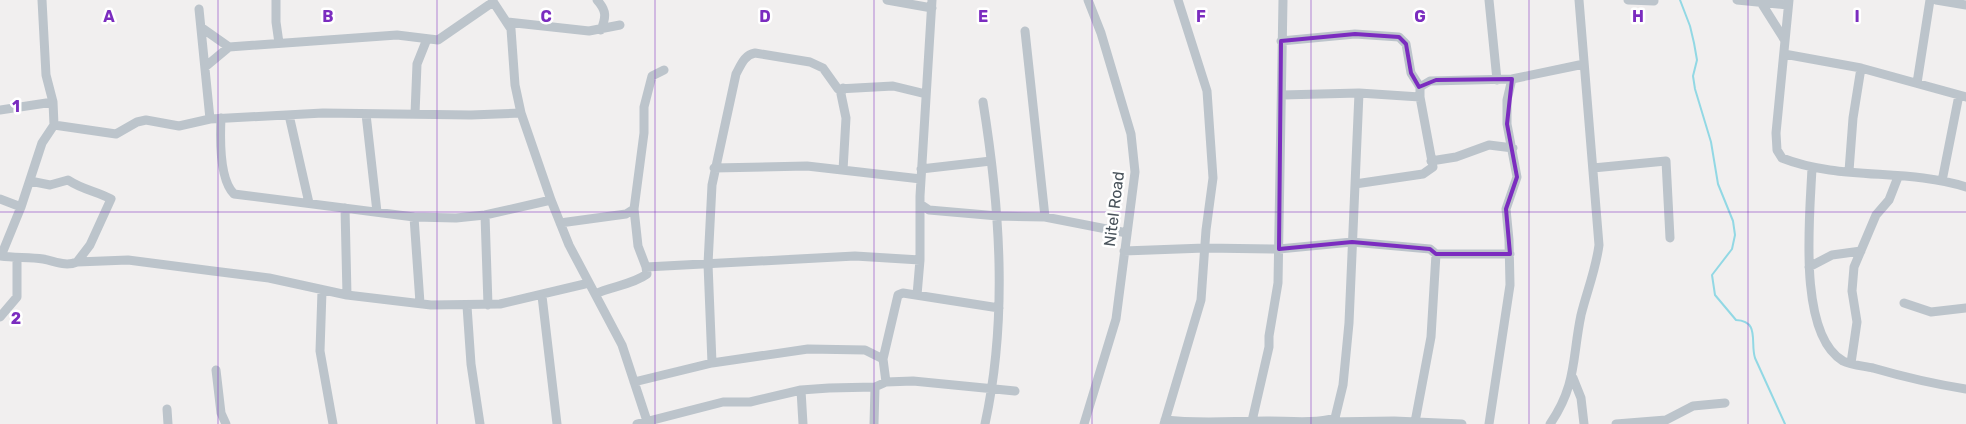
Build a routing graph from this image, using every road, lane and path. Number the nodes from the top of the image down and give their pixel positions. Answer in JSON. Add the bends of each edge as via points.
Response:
{"nodes":[{"id":1,"x":42,"y":0,"type":"edge"},
{"id":2,"x":276,"y":0,"type":"edge"},
{"id":3,"x":597,"y":0,"type":"edge"},
{"id":4,"x":887,"y":0,"type":"edge"},
{"id":5,"x":1088,"y":0,"type":"edge"},
{"id":6,"x":1178,"y":0,"type":"edge"},
{"id":7,"x":1283,"y":0,"type":"edge"},
{"id":8,"x":1489,"y":0,"type":"edge"},
{"id":9,"x":1579,"y":0,"type":"edge"},
{"id":10,"x":1628,"y":0,"type":"edge"},
{"id":11,"x":1737,"y":0,"type":"edge"},
{"id":12,"x":1930,"y":0,"type":"edge"},
{"id":13,"x":1936,"y":0,"type":"edge"},
{"id":14,"x":492,"y":1,"type":"edge"},
{"id":15,"x":1654,"y":1,"type":"dead end"},
{"id":16,"x":1788,"y":3,"type":"edge"},
{"id":17,"x":932,"y":4,"type":"edge"},
{"id":18,"x":1762,"y":4,"type":"junction"},
{"id":19,"x":1966,"y":5,"type":"edge"},
{"id":20,"x":199,"y":9,"type":"dead end"},
{"id":21,"x":507,"y":22,"type":"junction"},
{"id":22,"x":620,"y":24,"type":"dead end"},
{"id":23,"x":202,"y":28,"type":"junction"},
{"id":24,"x":601,"y":30,"type":"junction"},
{"id":25,"x":1024,"y":31,"type":"dead end"},
{"id":26,"x":427,"y":39,"type":"junction"},
{"id":27,"x":1784,"y":39,"type":"junction"},
{"id":28,"x":1281,"y":41,"type":"junction"},
{"id":29,"x":279,"y":43,"type":"junction"},
{"id":30,"x":229,"y":47,"type":"junction"},
{"id":31,"x":1784,"y":54,"type":"junction"},
{"id":32,"x":1584,"y":64,"type":"junction"},
{"id":33,"x":205,"y":66,"type":"junction"},
{"id":34,"x":1861,"y":68,"type":"junction"},
{"id":35,"x":664,"y":70,"type":"dead end"},
{"id":36,"x":1512,"y":79,"type":"junction"},
{"id":37,"x":1497,"y":80,"type":"junction"},
{"id":38,"x":1917,"y":83,"type":"junction"},
{"id":39,"x":1420,"y":87,"type":"junction"},
{"id":40,"x":843,"y":88,"type":"junction"},
{"id":41,"x":926,"y":94,"type":"junction"},
{"id":42,"x":1359,"y":94,"type":"junction"},
{"id":43,"x":1282,"y":96,"type":"junction"},
{"id":44,"x":1963,"y":96,"type":"edge"},
{"id":45,"x":1420,"y":97,"type":"junction"},
{"id":46,"x":53,"y":102,"type":"junction"},
{"id":47,"x":982,"y":102,"type":"dead end"},
{"id":48,"x":0,"y":110,"type":"edge"},
{"id":49,"x":521,"y":113,"type":"junction"},
{"id":50,"x":366,"y":114,"type":"junction"},
{"id":51,"x":415,"y":114,"type":"junction"},
{"id":52,"x":289,"y":115,"type":"junction"},
{"id":53,"x":221,"y":118,"type":"junction"},
{"id":54,"x":210,"y":119,"type":"junction"},
{"id":55,"x":54,"y":124,"type":"junction"},
{"id":56,"x":1513,"y":148,"type":"junction"},
{"id":57,"x":991,"y":162,"type":"junction"},
{"id":58,"x":1431,"y":162,"type":"junction"},
{"id":59,"x":714,"y":168,"type":"junction"},
{"id":60,"x":1593,"y":168,"type":"junction"},
{"id":61,"x":1812,"y":168,"type":"junction"},
{"id":62,"x":921,"y":169,"type":"junction"},
{"id":63,"x":843,"y":170,"type":"junction"},
{"id":64,"x":1849,"y":171,"type":"junction"},
{"id":65,"x":1898,"y":176,"type":"junction"},
{"id":66,"x":920,"y":179,"type":"junction"},
{"id":67,"x":30,"y":181,"type":"junction"},
{"id":68,"x":1942,"y":181,"type":"junction"},
{"id":69,"x":1355,"y":184,"type":"junction"},
{"id":70,"x":1966,"y":187,"type":"edge"},
{"id":71,"x":0,"y":199,"type":"edge"},
{"id":72,"x":551,"y":200,"type":"junction"},
{"id":73,"x":309,"y":203,"type":"junction"},
{"id":74,"x":920,"y":204,"type":"junction"},
{"id":75,"x":21,"y":207,"type":"junction"},
{"id":76,"x":345,"y":208,"type":"junction"},
{"id":77,"x":634,"y":209,"type":"junction"},
{"id":78,"x":377,"y":212,"type":"junction"},
{"id":79,"x":485,"y":215,"type":"junction"},
{"id":80,"x":998,"y":216,"type":"junction"},
{"id":81,"x":414,"y":217,"type":"junction"},
{"id":82,"x":1045,"y":217,"type":"junction"},
{"id":83,"x":560,"y":223,"type":"junction"},
{"id":84,"x":1127,"y":233,"type":"junction"},
{"id":85,"x":1670,"y":238,"type":"dead end"},
{"id":86,"x":1352,"y":242,"type":"junction"},
{"id":87,"x":1205,"y":248,"type":"junction"},
{"id":88,"x":1279,"y":249,"type":"junction"},
{"id":89,"x":1124,"y":251,"type":"junction"},
{"id":90,"x":1861,"y":251,"type":"junction"},
{"id":91,"x":1436,"y":254,"type":"junction"},
{"id":92,"x":1510,"y":254,"type":"junction"},
{"id":93,"x":0,"y":256,"type":"edge"},
{"id":94,"x":18,"y":259,"type":"junction"},
{"id":95,"x":920,"y":260,"type":"junction"},
{"id":96,"x":77,"y":262,"type":"junction"},
{"id":97,"x":708,"y":264,"type":"junction"},
{"id":98,"x":646,"y":267,"type":"junction"},
{"id":99,"x":1809,"y":267,"type":"junction"},
{"id":100,"x":589,"y":283,"type":"junction"},
{"id":101,"x":322,"y":291,"type":"junction"},
{"id":102,"x":595,"y":294,"type":"junction"},
{"id":103,"x":347,"y":295,"type":"junction"},
{"id":104,"x":917,"y":295,"type":"junction"},
{"id":105,"x":542,"y":296,"type":"junction"},
{"id":106,"x":420,"y":303,"type":"junction"},
{"id":107,"x":1904,"y":303,"type":"dead end"},
{"id":108,"x":488,"y":305,"type":"junction"},
{"id":109,"x":467,"y":306,"type":"junction"},
{"id":110,"x":999,"y":308,"type":"junction"},
{"id":111,"x":1966,"y":308,"type":"edge"},
{"id":112,"x":0,"y":317,"type":"edge"},
{"id":113,"x":883,"y":359,"type":"junction"},
{"id":114,"x":712,"y":363,"type":"junction"},
{"id":115,"x":1851,"y":363,"type":"junction"},
{"id":116,"x":216,"y":370,"type":"dead end"},
{"id":117,"x":1572,"y":378,"type":"junction"},
{"id":118,"x":634,"y":382,"type":"junction"},
{"id":119,"x":886,"y":382,"type":"junction"},
{"id":120,"x":875,"y":387,"type":"junction"},
{"id":121,"x":993,"y":387,"type":"junction"},
{"id":122,"x":1966,"y":389,"type":"edge"},
{"id":123,"x":801,"y":390,"type":"junction"},
{"id":124,"x":1015,"y":391,"type":"dead end"},
{"id":125,"x":1725,"y":404,"type":"dead end"},
{"id":126,"x":167,"y":409,"type":"dead end"},
{"id":127,"x":1252,"y":421,"type":"junction"},
{"id":128,"x":1164,"y":422,"type":"edge"},
{"id":129,"x":1325,"y":422,"type":"junction"},
{"id":130,"x":1415,"y":422,"type":"junction"},
{"id":131,"x":647,"y":423,"type":"edge"},
{"id":132,"x":1301,"y":423,"type":"edge"},
{"id":133,"x":168,"y":424,"type":"edge"},
{"id":134,"x":226,"y":424,"type":"edge"},
{"id":135,"x":333,"y":424,"type":"edge"},
{"id":136,"x":480,"y":424,"type":"edge"},
{"id":137,"x":557,"y":424,"type":"edge"},
{"id":138,"x":637,"y":424,"type":"edge"},
{"id":139,"x":803,"y":424,"type":"edge"},
{"id":140,"x":874,"y":424,"type":"edge"},
{"id":141,"x":985,"y":424,"type":"edge"},
{"id":142,"x":1084,"y":424,"type":"edge"},
{"id":143,"x":1224,"y":424,"type":"edge"},
{"id":144,"x":1462,"y":424,"type":"edge"},
{"id":145,"x":1489,"y":424,"type":"edge"},
{"id":146,"x":1550,"y":424,"type":"edge"},
{"id":147,"x":1584,"y":424,"type":"edge"},
{"id":148,"x":1616,"y":424,"type":"edge"}],
"edges":[{"from":1,"to":46,"type":"street","via":[[46,75]]},
{"from":2,"to":29,"type":"street"},
{"from":3,"to":24,"type":"street","via":[[606,14]]},
{"from":4,"to":17,"type":"street"},
{"from":5,"to":84,"type":"street","name":"Nitel Road","via":[[1131,134],[1135,172]]},
{"from":6,"to":87,"type":"street","via":[[1207,91],[1213,178]]},
{"from":7,"to":28,"type":"street"},
{"from":8,"to":37,"type":"street"},
{"from":9,"to":32,"type":"street"},
{"from":10,"to":15,"type":"street"},
{"from":11,"to":18,"type":"street"},
{"from":12,"to":38,"type":"street"},
{"from":13,"to":19,"type":"street"},
{"from":14,"to":21,"type":"street"},
{"from":14,"to":26,"type":"street","via":[[442,38]]},
{"from":16,"to":18,"type":"street"},
{"from":16,"to":27,"type":"street"},
{"from":17,"to":41,"type":"street"},
{"from":18,"to":27,"type":"street"},
{"from":20,"to":23,"type":"street"},
{"from":21,"to":24,"type":"street"},
{"from":21,"to":49,"type":"street","via":[[511,30]]},
{"from":22,"to":24,"type":"street"},
{"from":23,"to":30,"type":"street"},
{"from":23,"to":33,"type":"street"},
{"from":25,"to":82,"type":"street"},
{"from":26,"to":29,"type":"street","via":[[397,35]]},
{"from":26,"to":51,"type":"street","via":[[418,57]]},
{"from":27,"to":31,"type":"street"},
{"from":28,"to":39,"type":"street","via":[[1355,34],[1399,37],[1406,44],[1411,74]]},
{"from":28,"to":43,"type":"street"},
{"from":29,"to":30,"type":"street"},
{"from":30,"to":33,"type":"street"},
{"from":31,"to":34,"type":"street"},
{"from":31,"to":61,"type":"street","via":[[1777,150],[1782,158]]},
{"from":32,"to":36,"type":"street"},
{"from":32,"to":60,"type":"street"},
{"from":33,"to":54,"type":"street"},
{"from":34,"to":38,"type":"street"},
{"from":34,"to":64,"type":"street","via":[[1852,118]]},
{"from":35,"to":77,"type":"street","via":[[652,76],[647,90]]},
{"from":36,"to":37,"type":"street"},
{"from":36,"to":56,"type":"street","via":[[1507,100],[1507,124]]},
{"from":37,"to":39,"type":"street","via":[[1436,80]]},
{"from":38,"to":44,"type":"street"},
{"from":39,"to":45,"type":"street"},
{"from":40,"to":41,"type":"street","via":[[894,86]]},
{"from":40,"to":59,"type":"street","via":[[838,89],[823,68],[810,62],[750,54],[736,74]]},
{"from":40,"to":63,"type":"street","via":[[841,94],[846,118]]},
{"from":41,"to":62,"type":"street"},
{"from":42,"to":43,"type":"street"},
{"from":42,"to":45,"type":"street"},
{"from":42,"to":69,"type":"street"},
{"from":43,"to":88,"type":"street"},
{"from":44,"to":68,"type":"street"},
{"from":45,"to":58,"type":"street"},
{"from":46,"to":48,"type":"street"},
{"from":46,"to":55,"type":"street"},
{"from":47,"to":57,"type":"street"},
{"from":49,"to":51,"type":"street"},
{"from":49,"to":72,"type":"street"},
{"from":50,"to":51,"type":"street"},
{"from":50,"to":52,"type":"street"},
{"from":50,"to":78,"type":"street"},
{"from":52,"to":53,"type":"street"},
{"from":52,"to":73,"type":"street"},
{"from":53,"to":54,"type":"street"},
{"from":53,"to":73,"type":"street","via":[[225,180],[234,194]]},
{"from":54,"to":55,"type":"street","via":[[179,126],[141,120],[116,134]]},
{"from":55,"to":67,"type":"street","via":[[42,143]]},
{"from":56,"to":58,"type":"street","via":[[1490,145]]},
{"from":56,"to":92,"type":"street","via":[[1517,177],[1506,209]]},
{"from":57,"to":62,"type":"street"},
{"from":57,"to":80,"type":"street"},
{"from":58,"to":69,"type":"street","via":[[1433,166],[1423,174]]},
{"from":59,"to":63,"type":"street","via":[[807,166]]},
{"from":59,"to":97,"type":"street"},
{"from":60,"to":85,"type":"street","via":[[1666,161]]},
{"from":60,"to":117,"type":"street","via":[[1599,245],[1581,318]]},
{"from":61,"to":64,"type":"street"},
{"from":61,"to":99,"type":"street"},
{"from":62,"to":66,"type":"street"},
{"from":63,"to":66,"type":"street"},
{"from":64,"to":65,"type":"street"},
{"from":65,"to":68,"type":"street"},
{"from":65,"to":90,"type":"street","via":[[1889,200],[1876,215]]},
{"from":66,"to":74,"type":"street"},
{"from":67,"to":75,"type":"street"},
{"from":67,"to":96,"type":"street","via":[[50,184],[68,180],[82,190],[111,199],[90,245]]},
{"from":68,"to":70,"type":"street"},
{"from":69,"to":86,"type":"street"},
{"from":71,"to":75,"type":"street"},
{"from":72,"to":79,"type":"street"},
{"from":72,"to":83,"type":"street"},
{"from":73,"to":76,"type":"street"},
{"from":74,"to":80,"type":"street","via":[[929,210]]},
{"from":74,"to":95,"type":"street"},
{"from":75,"to":93,"type":"street"},
{"from":76,"to":78,"type":"street"},
{"from":76,"to":103,"type":"street"},
{"from":77,"to":83,"type":"street","via":[[626,214]]},
{"from":77,"to":98,"type":"street","via":[[638,246]]},
{"from":78,"to":81,"type":"street"},
{"from":79,"to":81,"type":"street"},
{"from":79,"to":108,"type":"street"},
{"from":80,"to":82,"type":"street"},
{"from":80,"to":110,"type":"street"},
{"from":81,"to":106,"type":"street"},
{"from":82,"to":84,"type":"street"},
{"from":83,"to":100,"type":"street"},
{"from":84,"to":89,"type":"street","name":"Nitel Road"},
{"from":86,"to":88,"type":"street"},
{"from":86,"to":91,"type":"street","via":[[1430,249]]},
{"from":86,"to":129,"type":"street","via":[[1343,385],[1335,418]]},
{"from":87,"to":88,"type":"street"},
{"from":87,"to":89,"type":"street"},
{"from":87,"to":128,"type":"street","via":[[1201,300]]},
{"from":88,"to":127,"type":"street","via":[[1269,347]]},
{"from":89,"to":142,"type":"street","name":"Nitel Road","via":[[1116,319]]},
{"from":90,"to":99,"type":"street","via":[[1832,255]]},
{"from":90,"to":115,"type":"street","via":[[1854,267],[1857,322]]},
{"from":91,"to":92,"type":"street"},
{"from":91,"to":130,"type":"street","via":[[1431,337]]},
{"from":92,"to":145,"type":"street","via":[[1510,285]]},
{"from":93,"to":94,"type":"street"},
{"from":94,"to":96,"type":"street","via":[[65,264]]},
{"from":94,"to":112,"type":"street","via":[[17,297]]},
{"from":95,"to":97,"type":"street","via":[[855,256]]},
{"from":95,"to":104,"type":"street"},
{"from":96,"to":101,"type":"street","via":[[128,260],[269,278]]},
{"from":97,"to":98,"type":"street"},
{"from":97,"to":114,"type":"street"},
{"from":98,"to":102,"type":"street","via":[[644,276]]},
{"from":99,"to":115,"type":"street","via":[[1819,330],[1831,349]]},
{"from":100,"to":102,"type":"street"},
{"from":100,"to":105,"type":"street"},
{"from":101,"to":103,"type":"street"},
{"from":101,"to":135,"type":"street","via":[[320,351]]},
{"from":102,"to":118,"type":"street","via":[[622,346]]},
{"from":103,"to":106,"type":"street"},
{"from":104,"to":110,"type":"street"},
{"from":104,"to":113,"type":"street","via":[[898,295]]},
{"from":105,"to":108,"type":"street"},
{"from":105,"to":137,"type":"street"},
{"from":106,"to":109,"type":"street"},
{"from":107,"to":111,"type":"street","via":[[1931,312]]},
{"from":108,"to":109,"type":"street"},
{"from":109,"to":136,"type":"street"},
{"from":110,"to":121,"type":"street"},
{"from":113,"to":114,"type":"street","via":[[865,350],[829,348]]},
{"from":113,"to":119,"type":"street"},
{"from":114,"to":118,"type":"street"},
{"from":115,"to":122,"type":"street"},
{"from":116,"to":134,"type":"street","via":[[221,412]]},
{"from":117,"to":146,"type":"street","via":[[1563,405]]},
{"from":117,"to":147,"type":"street","via":[[1581,398]]},
{"from":118,"to":131,"type":"street"},
{"from":119,"to":120,"type":"street"},
{"from":119,"to":121,"type":"street"},
{"from":120,"to":123,"type":"street"},
{"from":120,"to":140,"type":"street"},
{"from":121,"to":124,"type":"street"},
{"from":121,"to":141,"type":"street"},
{"from":123,"to":131,"type":"street","via":[[750,402],[723,402]]},
{"from":123,"to":139,"type":"street"},
{"from":125,"to":148,"type":"street","via":[[1693,406],[1666,420]]},
{"from":126,"to":133,"type":"street"},
{"from":127,"to":132,"type":"street"},
{"from":127,"to":143,"type":"street"},
{"from":128,"to":143,"type":"street"},
{"from":129,"to":130,"type":"street"},
{"from":129,"to":132,"type":"street"},
{"from":130,"to":144,"type":"street"},
{"from":131,"to":138,"type":"street"}]}
